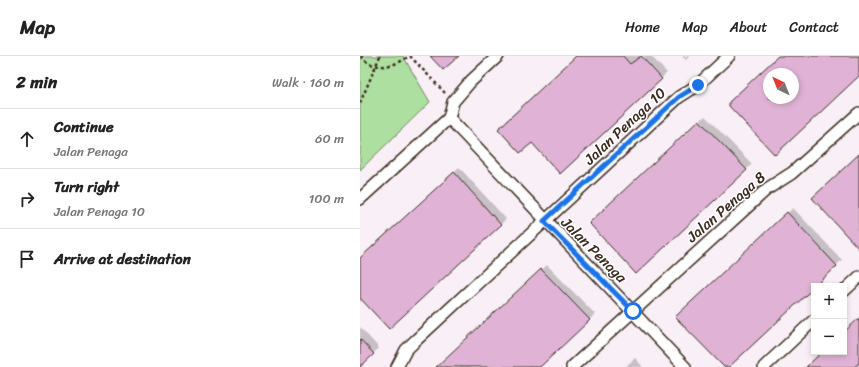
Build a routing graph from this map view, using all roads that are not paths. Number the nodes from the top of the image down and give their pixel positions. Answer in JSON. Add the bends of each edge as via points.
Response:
{"nodes":[{"id":1,"x":498,"y":56,"type":"edge"},
{"id":2,"x":730,"y":56,"type":"edge"},
{"id":3,"x":859,"y":113,"type":"edge"},
{"id":4,"x":449,"y":118,"type":"junction"},
{"id":5,"x":360,"y":199,"type":"edge"},
{"id":6,"x":544,"y":221,"type":"junction"},
{"id":7,"x":859,"y":277,"type":"edge"},
{"id":8,"x":847,"y":288,"type":"edge"},
{"id":9,"x":633,"y":311,"type":"junction"},
{"id":10,"x":811,"y":323,"type":"edge"},
{"id":11,"x":397,"y":367,"type":"edge"},
{"id":12,"x":572,"y":367,"type":"edge"},
{"id":13,"x":685,"y":367,"type":"edge"},
{"id":14,"x":764,"y":367,"type":"edge"}],
"edges":[{"from":1,"to":4,"type":"street","via":[[453,102]]},
{"from":2,"to":6,"type":"street","name":"Jalan Penaga 10","via":[[698,85],[679,97]]},
{"from":3,"to":9,"type":"street","name":"Jalan Penaga 8","via":[[792,173],[767,189]]},
{"from":4,"to":5,"type":"street"},
{"from":4,"to":6,"type":"street","name":"Jalan Penaga"},
{"from":6,"to":9,"type":"street","name":"Jalan Penaga"},
{"from":6,"to":11,"type":"street","name":"Jalan Penaga 10","via":[[415,341],[406,350]]},
{"from":7,"to":8,"type":"street"},
{"from":9,"to":12,"type":"street","name":"Jalan Penaga 8"},
{"from":9,"to":13,"type":"street","name":"Jalan Penaga"},
{"from":10,"to":14,"type":"street"}]}
